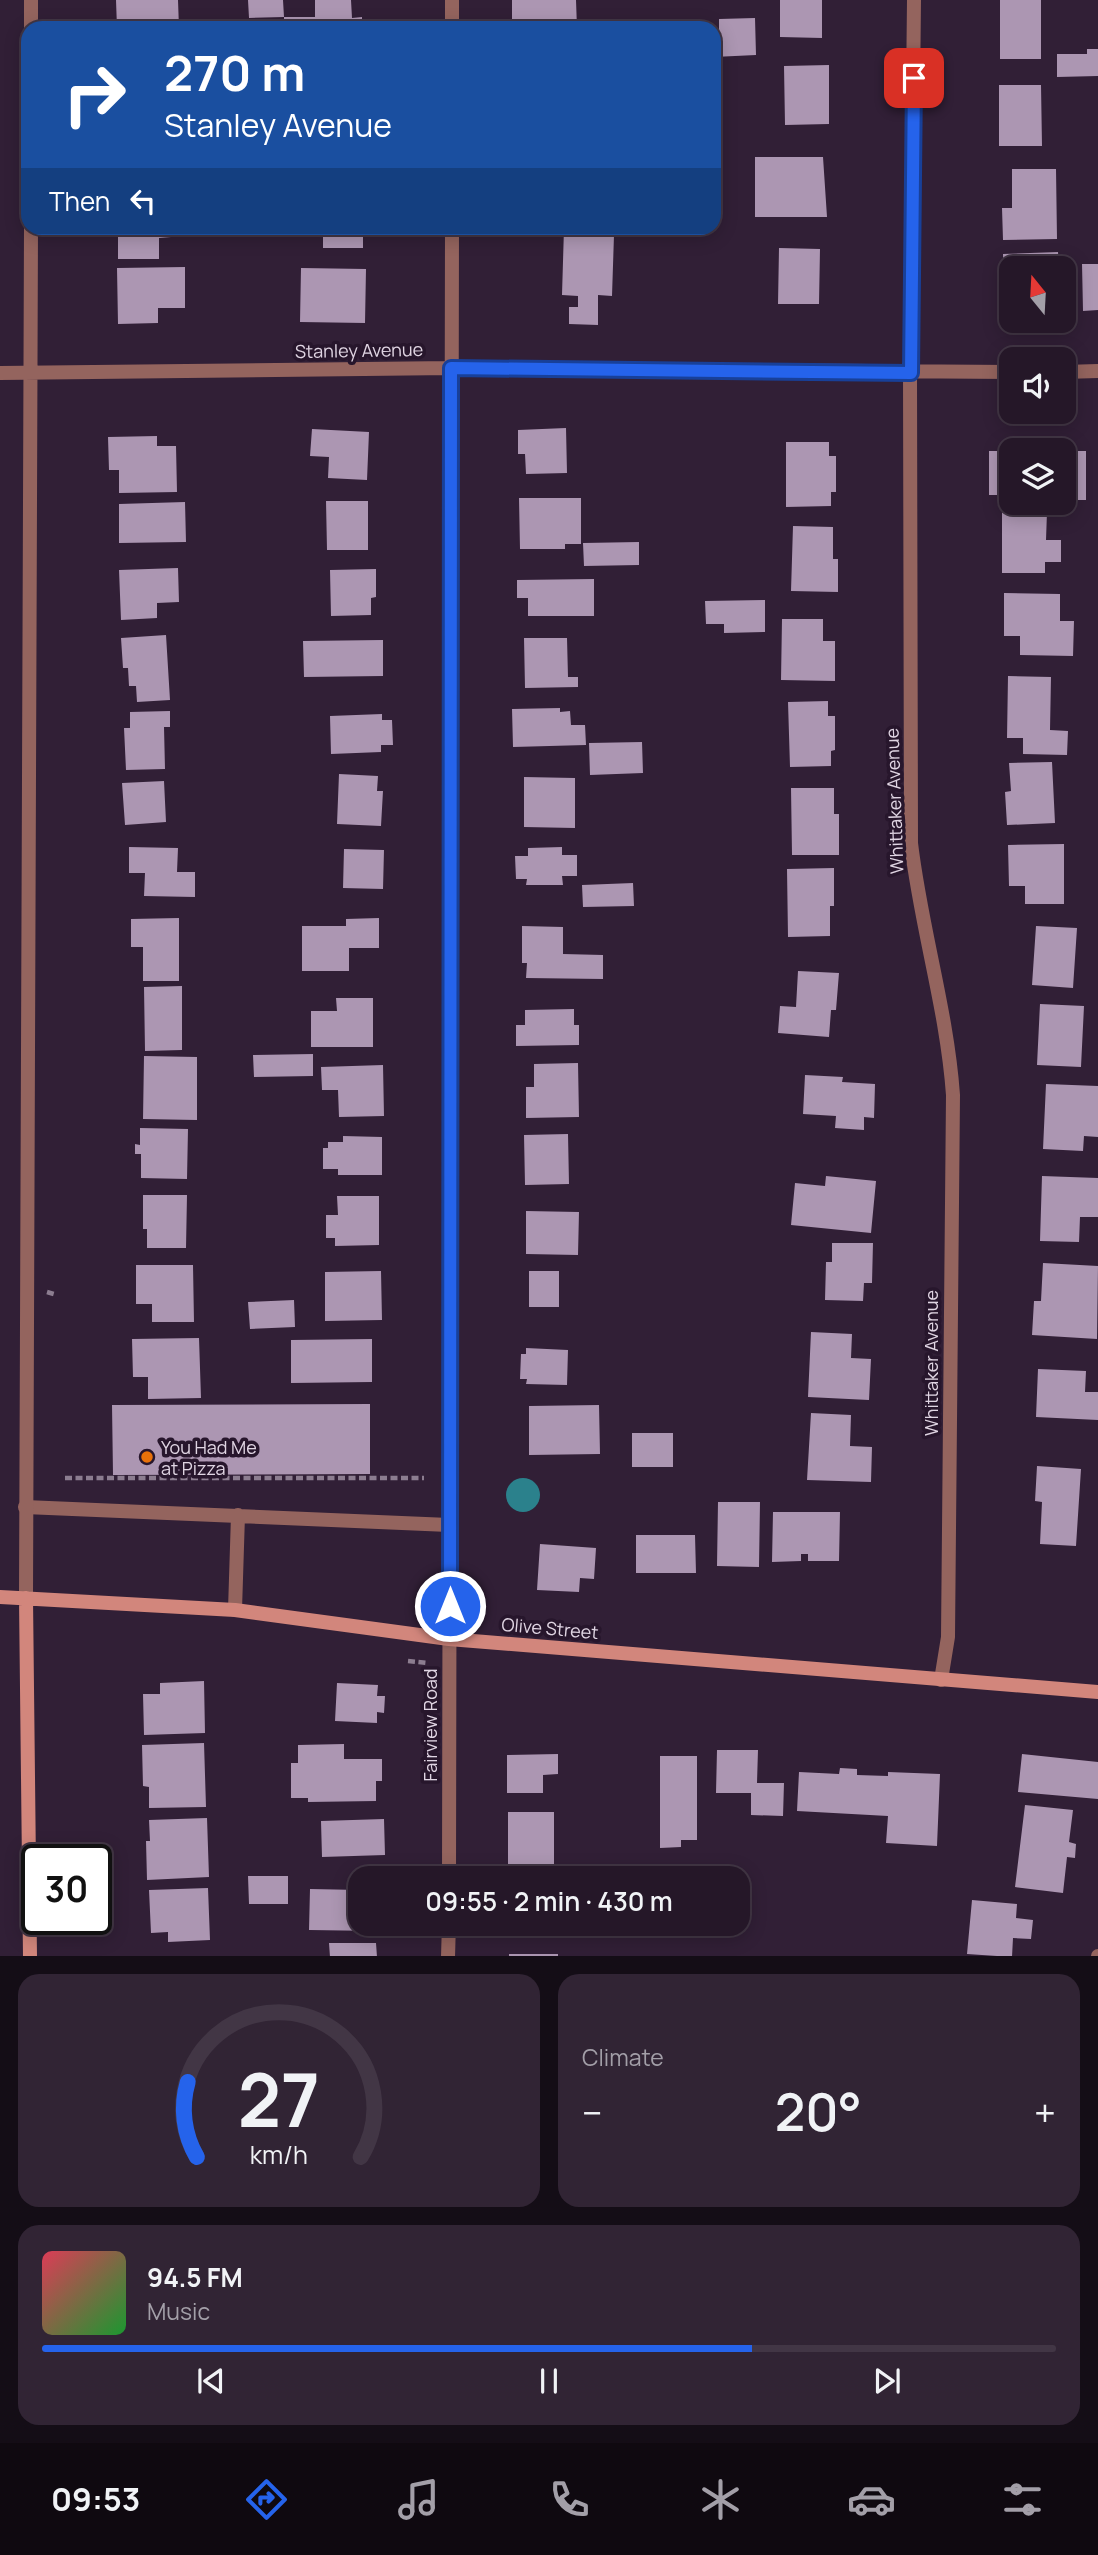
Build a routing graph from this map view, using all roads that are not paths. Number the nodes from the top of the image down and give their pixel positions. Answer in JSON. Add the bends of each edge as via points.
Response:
{"nodes":[{"id":1,"x":31,"y":0,"type":"edge"},
{"id":2,"x":452,"y":0,"type":"edge"},
{"id":3,"x":914,"y":0,"type":"edge"},
{"id":4,"x":31,"y":21,"type":"edge"},
{"id":5,"x":452,"y":21,"type":"edge"},
{"id":6,"x":31,"y":235,"type":"edge"},
{"id":7,"x":452,"y":235,"type":"edge"},
{"id":8,"x":451,"y":368,"type":"junction"},
{"id":9,"x":999,"y":372,"type":"edge"},
{"id":10,"x":1076,"y":372,"type":"edge"},
{"id":11,"x":1098,"y":372,"type":"edge"},
{"id":12,"x":0,"y":373,"type":"edge"},
{"id":13,"x":911,"y":373,"type":"junction"},
{"id":14,"x":28,"y":374,"type":"junction"},
{"id":15,"x":25,"y":1507,"type":"junction"},
{"id":16,"x":237,"y":1515,"type":"junction"},
{"id":17,"x":449,"y":1525,"type":"junction"},
{"id":18,"x":0,"y":1597,"type":"edge"},
{"id":19,"x":26,"y":1598,"type":"junction"},
{"id":20,"x":235,"y":1610,"type":"junction"},
{"id":21,"x":449,"y":1639,"type":"junction"},
{"id":22,"x":941,"y":1681,"type":"junction"},
{"id":23,"x":1098,"y":1692,"type":"edge"},
{"id":24,"x":449,"y":1866,"type":"edge"},
{"id":25,"x":449,"y":1936,"type":"edge"},
{"id":26,"x":30,"y":1956,"type":"edge"},
{"id":27,"x":449,"y":1956,"type":"edge"}],
"edges":[{"from":1,"to":4,"type":"street"},
{"from":2,"to":5,"type":"street"},
{"from":3,"to":13,"type":"street","name":"Whittaker Avenue"},
{"from":6,"to":14,"type":"street"},
{"from":7,"to":8,"type":"street","name":"Fairview Road"},
{"from":8,"to":13,"type":"street","name":"Stanley Avenue"},
{"from":8,"to":14,"type":"street","name":"Stanley Avenue"},
{"from":8,"to":17,"type":"street","name":"Fairview Road"},
{"from":9,"to":13,"type":"street","name":"Stanley Avenue"},
{"from":10,"to":11,"type":"street"},
{"from":12,"to":14,"type":"street","name":"Stanley Avenue"},
{"from":13,"to":22,"type":"street","name":"Whittaker Avenue","via":[[911,843],[918,903],[949,1048],[953,1095],[948,1637]]},
{"from":14,"to":15,"type":"street"},
{"from":15,"to":16,"type":"street"},
{"from":15,"to":19,"type":"street"},
{"from":16,"to":17,"type":"street"},
{"from":16,"to":20,"type":"street"},
{"from":17,"to":21,"type":"street","name":"Fairview Road"},
{"from":18,"to":19,"type":"street","name":"Olive Street"},
{"from":19,"to":20,"type":"street","name":"Olive Street"},
{"from":19,"to":26,"type":"street"},
{"from":20,"to":21,"type":"street","name":"Olive Street"},
{"from":21,"to":22,"type":"street","name":"Olive Street"},
{"from":21,"to":24,"type":"street","name":"Fairview Road"},
{"from":22,"to":23,"type":"street","name":"Olive Street"},
{"from":25,"to":27,"type":"street"}]}
